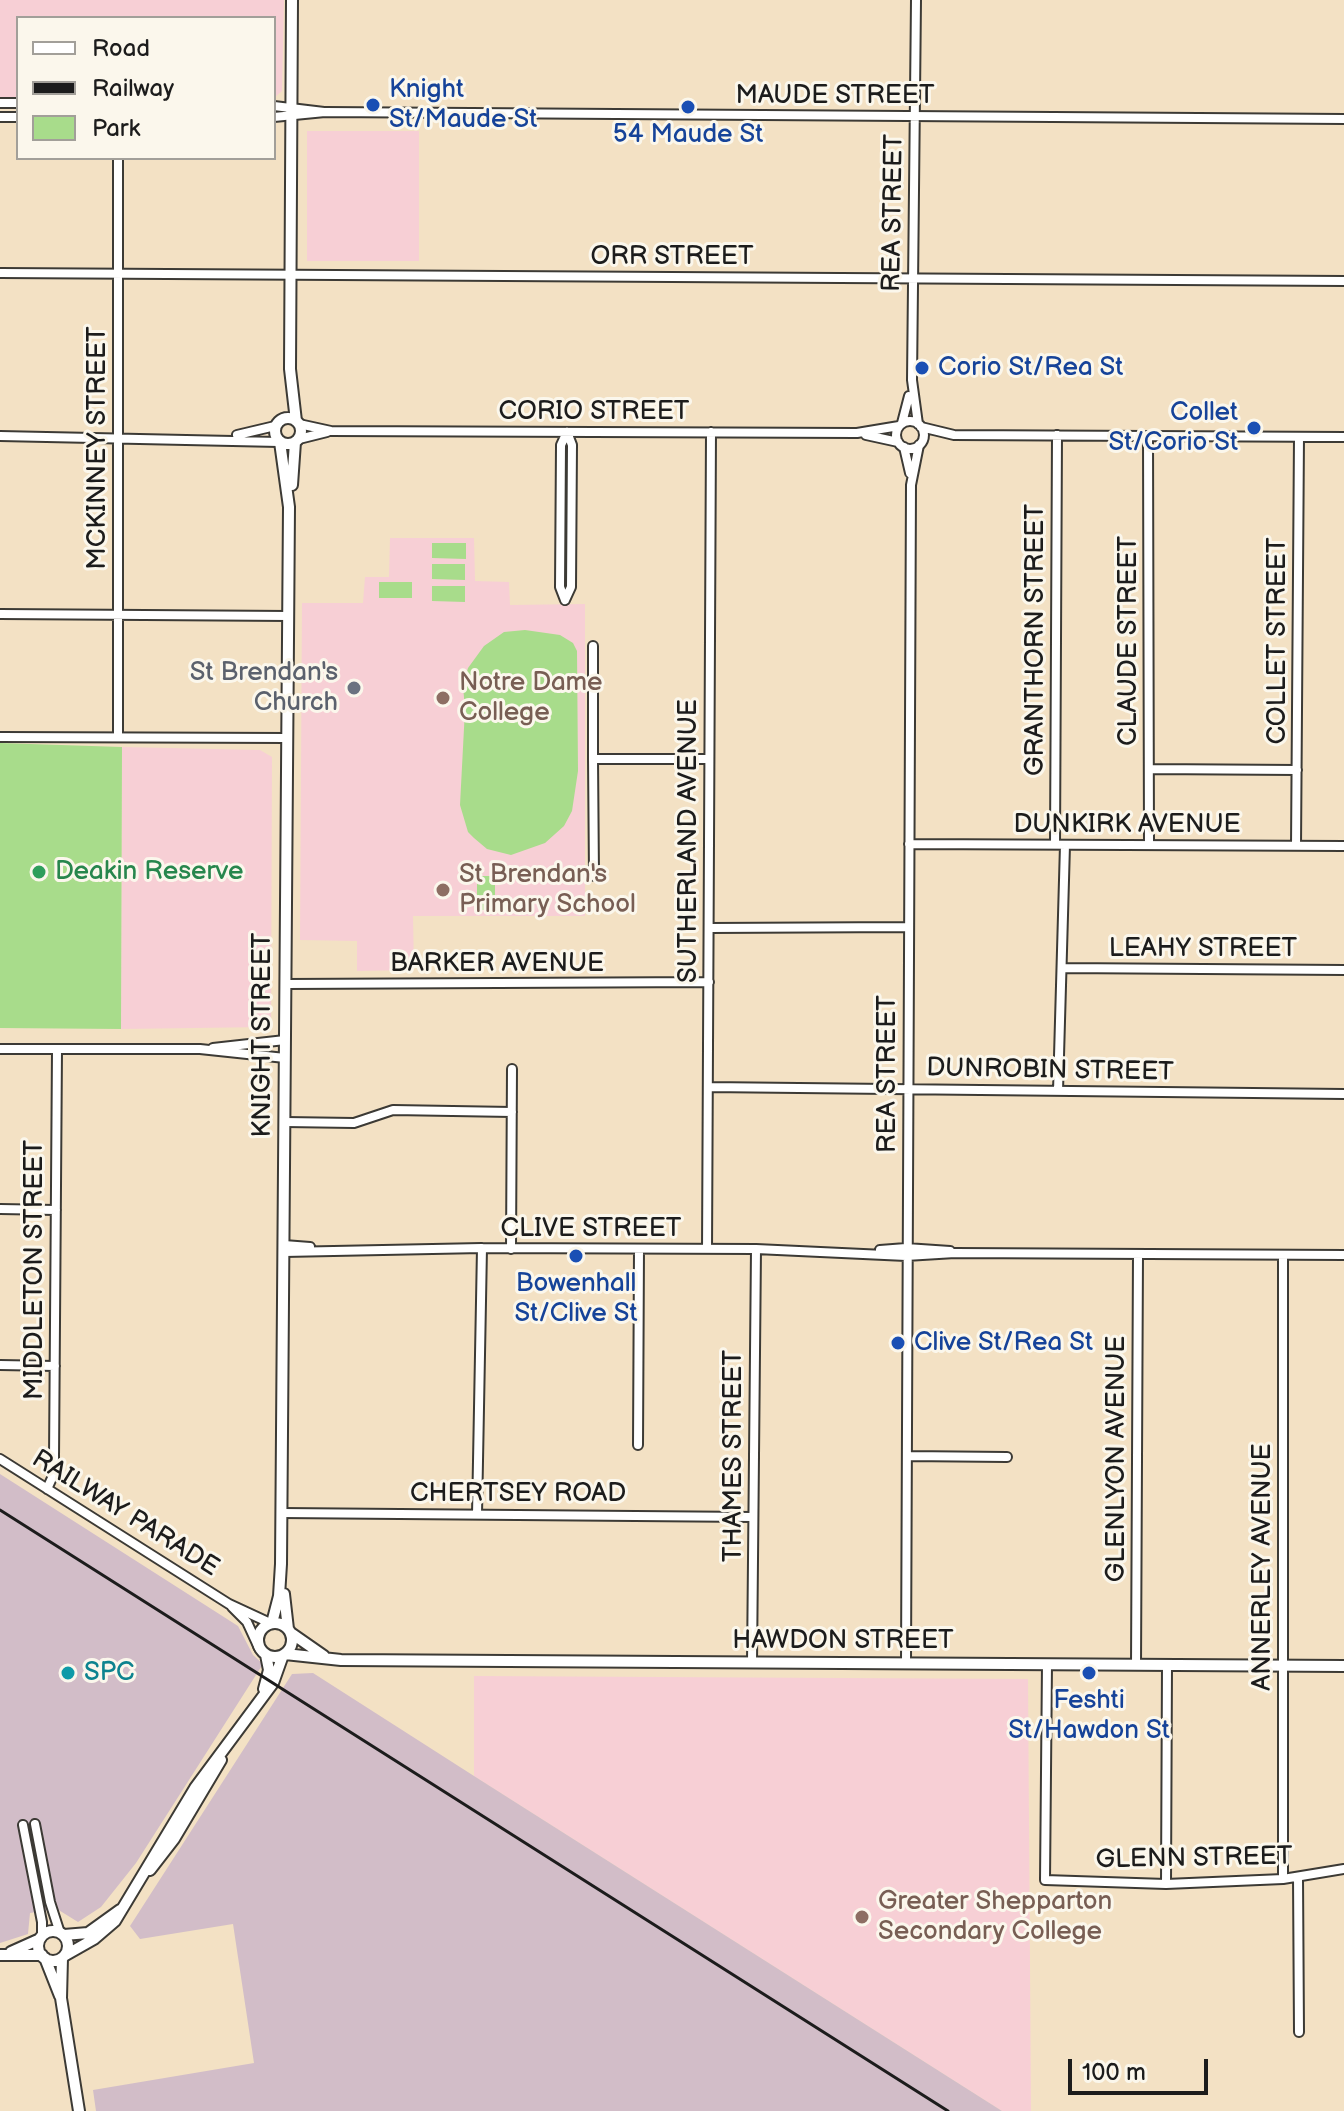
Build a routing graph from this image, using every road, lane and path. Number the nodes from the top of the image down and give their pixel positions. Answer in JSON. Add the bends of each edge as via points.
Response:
{"nodes":[{"id":1,"x":292,"y":0,"type":"edge"},
{"id":2,"x":916,"y":0,"type":"edge"},
{"id":3,"x":0,"y":103,"type":"edge"},
{"id":4,"x":16,"y":103,"type":"edge"},
{"id":5,"x":276,"y":107,"type":"edge"},
{"id":6,"x":292,"y":111,"type":"junction"},
{"id":7,"x":276,"y":116,"type":"edge"},
{"id":8,"x":915,"y":116,"type":"junction"},
{"id":9,"x":0,"y":117,"type":"edge"},
{"id":10,"x":16,"y":117,"type":"edge"},
{"id":11,"x":1344,"y":119,"type":"edge"},
{"id":12,"x":118,"y":160,"type":"edge"},
{"id":13,"x":0,"y":273,"type":"edge"},
{"id":14,"x":117,"y":274,"type":"junction"},
{"id":15,"x":291,"y":275,"type":"junction"},
{"id":16,"x":912,"y":278,"type":"junction"},
{"id":17,"x":1344,"y":281,"type":"edge"},
{"id":18,"x":290,"y":369,"type":"junction"},
{"id":19,"x":912,"y":380,"type":"junction"},
{"id":20,"x":297,"y":422,"type":"junction"},
{"id":21,"x":278,"y":423,"type":"junction"},
{"id":22,"x":901,"y":424,"type":"junction"},
{"id":23,"x":920,"y":426,"type":"junction"},
{"id":24,"x":331,"y":431,"type":"junction"},
{"id":25,"x":567,"y":432,"type":"junction"},
{"id":26,"x":711,"y":432,"type":"junction"},
{"id":27,"x":857,"y":433,"type":"junction"},
{"id":28,"x":954,"y":435,"type":"junction"},
{"id":29,"x":1057,"y":435,"type":"junction"},
{"id":30,"x":0,"y":436,"type":"edge"},
{"id":31,"x":1148,"y":436,"type":"junction"},
{"id":32,"x":117,"y":437,"type":"junction"},
{"id":33,"x":1299,"y":437,"type":"junction"},
{"id":34,"x":1344,"y":437,"type":"edge"},
{"id":35,"x":220,"y":438,"type":"junction"},
{"id":36,"x":297,"y":441,"type":"junction"},
{"id":37,"x":280,"y":442,"type":"junction"},
{"id":38,"x":920,"y":444,"type":"junction"},
{"id":39,"x":901,"y":445,"type":"junction"},
{"id":40,"x":911,"y":485,"type":"junction"},
{"id":41,"x":289,"y":507,"type":"junction"},
{"id":42,"x":0,"y":614,"type":"edge"},
{"id":43,"x":118,"y":614,"type":"junction"},
{"id":44,"x":289,"y":616,"type":"junction"},
{"id":45,"x":593,"y":646,"type":"dead end"},
{"id":46,"x":0,"y":737,"type":"edge"},
{"id":47,"x":118,"y":737,"type":"junction"},
{"id":48,"x":288,"y":738,"type":"junction"},
{"id":49,"x":593,"y":759,"type":"junction"},
{"id":50,"x":709,"y":759,"type":"junction"},
{"id":51,"x":1149,"y":769,"type":"junction"},
{"id":52,"x":1297,"y":770,"type":"junction"},
{"id":53,"x":909,"y":844,"type":"junction"},
{"id":54,"x":1055,"y":844,"type":"junction"},
{"id":55,"x":1065,"y":845,"type":"junction"},
{"id":56,"x":1149,"y":845,"type":"junction"},
{"id":57,"x":1296,"y":846,"type":"junction"},
{"id":58,"x":1344,"y":846,"type":"edge"},
{"id":59,"x":594,"y":876,"type":"dead end"},
{"id":60,"x":909,"y":927,"type":"junction"},
{"id":61,"x":709,"y":928,"type":"junction"},
{"id":62,"x":1062,"y":968,"type":"junction"},
{"id":63,"x":1344,"y":970,"type":"edge"},
{"id":64,"x":709,"y":982,"type":"junction"},
{"id":65,"x":286,"y":984,"type":"junction"},
{"id":66,"x":285,"y":1040,"type":"junction"},
{"id":67,"x":0,"y":1049,"type":"edge"},
{"id":68,"x":200,"y":1049,"type":"junction"},
{"id":69,"x":57,"y":1050,"type":"junction"},
{"id":70,"x":285,"y":1058,"type":"junction"},
{"id":71,"x":512,"y":1069,"type":"dead end"},
{"id":72,"x":708,"y":1087,"type":"junction"},
{"id":73,"x":907,"y":1089,"type":"junction"},
{"id":74,"x":1058,"y":1091,"type":"junction"},
{"id":75,"x":1344,"y":1094,"type":"edge"},
{"id":76,"x":512,"y":1112,"type":"junction"},
{"id":77,"x":285,"y":1122,"type":"junction"},
{"id":78,"x":0,"y":1209,"type":"edge"},
{"id":79,"x":56,"y":1210,"type":"junction"},
{"id":80,"x":284,"y":1248,"type":"junction"},
{"id":81,"x":482,"y":1248,"type":"junction"},
{"id":82,"x":511,"y":1249,"type":"junction"},
{"id":83,"x":639,"y":1249,"type":"junction"},
{"id":84,"x":707,"y":1249,"type":"junction"},
{"id":85,"x":756,"y":1249,"type":"junction"},
{"id":86,"x":906,"y":1252,"type":"junction"},
{"id":87,"x":1138,"y":1254,"type":"junction"},
{"id":88,"x":1283,"y":1255,"type":"junction"},
{"id":89,"x":1344,"y":1255,"type":"edge"},
{"id":90,"x":0,"y":1365,"type":"edge"},
{"id":91,"x":55,"y":1366,"type":"junction"},
{"id":92,"x":638,"y":1445,"type":"dead end"},
{"id":93,"x":907,"y":1456,"type":"junction"},
{"id":94,"x":1007,"y":1457,"type":"dead end"},
{"id":95,"x":0,"y":1459,"type":"edge"},
{"id":96,"x":47,"y":1489,"type":"junction"},
{"id":97,"x":282,"y":1513,"type":"junction"},
{"id":98,"x":477,"y":1514,"type":"junction"},
{"id":99,"x":753,"y":1517,"type":"junction"},
{"id":100,"x":281,"y":1564,"type":"junction"},
{"id":101,"x":229,"y":1604,"type":"junction"},
{"id":102,"x":271,"y":1623,"type":"junction"},
{"id":103,"x":289,"y":1630,"type":"junction"},
{"id":104,"x":262,"y":1651,"type":"junction"},
{"id":105,"x":284,"y":1654,"type":"junction"},
{"id":106,"x":341,"y":1660,"type":"junction"},
{"id":107,"x":752,"y":1663,"type":"junction"},
{"id":108,"x":906,"y":1663,"type":"junction"},
{"id":109,"x":1047,"y":1664,"type":"junction"},
{"id":110,"x":1136,"y":1665,"type":"junction"},
{"id":111,"x":1167,"y":1665,"type":"junction"},
{"id":112,"x":1283,"y":1666,"type":"junction"},
{"id":113,"x":1344,"y":1666,"type":"edge"},
{"id":114,"x":258,"y":1701,"type":"junction"},
{"id":115,"x":35,"y":1824,"type":"dead end"},
{"id":116,"x":23,"y":1825,"type":"dead end"},
{"id":117,"x":1344,"y":1869,"type":"edge"},
{"id":118,"x":1298,"y":1877,"type":"junction"},
{"id":119,"x":1283,"y":1879,"type":"junction"},
{"id":120,"x":1166,"y":1884,"type":"junction"},
{"id":121,"x":124,"y":1906,"type":"junction"},
{"id":122,"x":62,"y":1934,"type":"junction"},
{"id":123,"x":41,"y":1938,"type":"junction"},
{"id":124,"x":1,"y":1955,"type":"edge"},
{"id":125,"x":44,"y":1956,"type":"junction"},
{"id":126,"x":63,"y":1957,"type":"junction"},
{"id":127,"x":61,"y":1998,"type":"junction"},
{"id":128,"x":1299,"y":2032,"type":"dead end"},
{"id":129,"x":79,"y":2111,"type":"edge"}],
"edges":[{"from":1,"to":6,"type":"street"},
{"from":2,"to":8,"type":"street","name":"REA STREET"},
{"from":3,"to":4,"type":"street"},
{"from":4,"to":10,"type":"street"},
{"from":5,"to":6,"type":"street","name":"MAUDE STREET"},
{"from":6,"to":7,"type":"street","name":"MAUDE STREET"},
{"from":6,"to":8,"type":"street","name":"MAUDE STREET"},
{"from":6,"to":15,"type":"street"},
{"from":8,"to":11,"type":"street","name":"MAUDE STREET"},
{"from":8,"to":16,"type":"street","name":"REA STREET"},
{"from":9,"to":10,"type":"street"},
{"from":12,"to":14,"type":"street","name":"MCKINNEY STREET"},
{"from":13,"to":14,"type":"street","name":"ORR STREET"},
{"from":14,"to":15,"type":"street","name":"ORR STREET"},
{"from":14,"to":32,"type":"street","name":"MCKINNEY STREET"},
{"from":15,"to":16,"type":"street","name":"ORR STREET"},
{"from":15,"to":18,"type":"street"},
{"from":16,"to":17,"type":"street","name":"ORR STREET"},
{"from":16,"to":19,"type":"street","name":"REA STREET"},
{"from":18,"to":20,"type":"street"},
{"from":18,"to":21,"type":"street"},
{"from":19,"to":22,"type":"street","name":"REA STREET"},
{"from":19,"to":23,"type":"street","name":"REA STREET"},
{"from":20,"to":21,"type":"street"},
{"from":20,"to":24,"type":"street","name":"CORIO STREET"},
{"from":20,"to":36,"type":"street","name":"KNIGHT STREET"},
{"from":21,"to":35,"type":"street"},
{"from":21,"to":37,"type":"street","name":"KNIGHT STREET"},
{"from":22,"to":23,"type":"street","name":"CORIO STREET"},
{"from":22,"to":27,"type":"street","name":"CORIO STREET"},
{"from":22,"to":39,"type":"street","name":"REA STREET"},
{"from":23,"to":28,"type":"street"},
{"from":23,"to":38,"type":"street","name":"REA STREET"},
{"from":24,"to":25,"type":"street","name":"CORIO STREET"},
{"from":24,"to":36,"type":"street","name":"CORIO STREET"},
{"from":25,"to":25,"type":"street","via":[[572,445],[571,587],[565,600],[560,587],[561,445]]},
{"from":25,"to":26,"type":"street","name":"CORIO STREET"},
{"from":26,"to":27,"type":"street","name":"CORIO STREET"},
{"from":26,"to":50,"type":"street","name":"SUTHERLAND AVENUE"},
{"from":27,"to":39,"type":"street","name":"CORIO STREET"},
{"from":28,"to":29,"type":"street"},
{"from":28,"to":38,"type":"street"},
{"from":29,"to":31,"type":"street"},
{"from":29,"to":54,"type":"street","name":"GRANTHORN STREET"},
{"from":30,"to":32,"type":"street"},
{"from":31,"to":33,"type":"street"},
{"from":31,"to":51,"type":"street","name":"CLAUDE STREET"},
{"from":32,"to":35,"type":"street"},
{"from":32,"to":43,"type":"street","name":"MCKINNEY STREET"},
{"from":33,"to":34,"type":"street"},
{"from":33,"to":52,"type":"street","name":"COLLET STREET"},
{"from":35,"to":37,"type":"street"},
{"from":36,"to":37,"type":"street"},
{"from":36,"to":41,"type":"street","name":"KNIGHT STREET"},
{"from":37,"to":41,"type":"street","name":"KNIGHT STREET"},
{"from":38,"to":39,"type":"street","name":"CORIO STREET"},
{"from":38,"to":40,"type":"street","name":"REA STREET"},
{"from":39,"to":40,"type":"street","name":"REA STREET"},
{"from":40,"to":53,"type":"street","name":"REA STREET"},
{"from":41,"to":44,"type":"street","name":"KNIGHT STREET"},
{"from":42,"to":43,"type":"street"},
{"from":43,"to":44,"type":"street"},
{"from":43,"to":47,"type":"street","name":"MCKINNEY STREET"},
{"from":44,"to":48,"type":"street","name":"KNIGHT STREET"},
{"from":45,"to":49,"type":"street"},
{"from":46,"to":47,"type":"street"},
{"from":47,"to":48,"type":"street"},
{"from":48,"to":65,"type":"street","name":"KNIGHT STREET"},
{"from":49,"to":50,"type":"street"},
{"from":49,"to":59,"type":"street"},
{"from":50,"to":61,"type":"street","name":"SUTHERLAND AVENUE"},
{"from":51,"to":52,"type":"street"},
{"from":51,"to":56,"type":"street","name":"CLAUDE STREET"},
{"from":52,"to":57,"type":"street","name":"COLLET STREET"},
{"from":53,"to":54,"type":"street","name":"DUNKIRK AVENUE"},
{"from":53,"to":60,"type":"street","name":"REA STREET"},
{"from":54,"to":55,"type":"street","name":"DUNKIRK AVENUE"},
{"from":55,"to":56,"type":"street","name":"DUNKIRK AVENUE"},
{"from":55,"to":62,"type":"street"},
{"from":56,"to":57,"type":"street","name":"DUNKIRK AVENUE"},
{"from":57,"to":58,"type":"street","name":"DUNKIRK AVENUE"},
{"from":60,"to":61,"type":"street"},
{"from":60,"to":73,"type":"street","name":"REA STREET"},
{"from":61,"to":64,"type":"street","name":"SUTHERLAND AVENUE"},
{"from":62,"to":63,"type":"street","name":"LEAHY STREET"},
{"from":62,"to":74,"type":"street"},
{"from":64,"to":65,"type":"street","name":"BARKER AVENUE"},
{"from":64,"to":72,"type":"street","name":"SUTHERLAND AVENUE"},
{"from":65,"to":66,"type":"street","name":"KNIGHT STREET"},
{"from":66,"to":68,"type":"street"},
{"from":66,"to":70,"type":"street","name":"KNIGHT STREET"},
{"from":67,"to":69,"type":"street"},
{"from":68,"to":69,"type":"street"},
{"from":68,"to":70,"type":"street"},
{"from":69,"to":79,"type":"street","name":"MIDDLETON STREET"},
{"from":70,"to":77,"type":"street","name":"KNIGHT STREET"},
{"from":71,"to":76,"type":"street"},
{"from":72,"to":73,"type":"street","name":"DUNROBIN STREET"},
{"from":72,"to":84,"type":"street","name":"SUTHERLAND AVENUE"},
{"from":73,"to":74,"type":"street","name":"DUNROBIN STREET"},
{"from":73,"to":86,"type":"street","name":"REA STREET"},
{"from":74,"to":75,"type":"street","name":"DUNROBIN STREET"},
{"from":76,"to":77,"type":"street","via":[[393,1110],[354,1123]]},
{"from":76,"to":82,"type":"street"},
{"from":77,"to":80,"type":"street","name":"KNIGHT STREET"},
{"from":78,"to":79,"type":"street"},
{"from":79,"to":91,"type":"street","name":"MIDDLETON STREET"},
{"from":80,"to":81,"type":"street","name":"CLIVE STREET"},
{"from":80,"to":97,"type":"street","name":"KNIGHT STREET"},
{"from":81,"to":82,"type":"street","name":"CLIVE STREET"},
{"from":81,"to":98,"type":"street"},
{"from":82,"to":83,"type":"street","name":"CLIVE STREET"},
{"from":83,"to":84,"type":"street","name":"CLIVE STREET"},
{"from":83,"to":92,"type":"street"},
{"from":84,"to":85,"type":"street","name":"CLIVE STREET"},
{"from":85,"to":86,"type":"street","name":"CLIVE STREET"},
{"from":85,"to":99,"type":"street","name":"THAMES STREET"},
{"from":86,"to":87,"type":"street","name":"CLIVE STREET"},
{"from":86,"to":93,"type":"street","name":"REA STREET"},
{"from":87,"to":88,"type":"street","name":"CLIVE STREET"},
{"from":87,"to":110,"type":"street","name":"GLENLYON AVENUE"},
{"from":88,"to":89,"type":"street","name":"CLIVE STREET"},
{"from":88,"to":112,"type":"street","name":"ANNERLEY AVENUE"},
{"from":90,"to":91,"type":"street"},
{"from":91,"to":96,"type":"street","name":"MIDDLETON STREET","via":[[53,1468]]},
{"from":93,"to":94,"type":"street"},
{"from":93,"to":108,"type":"street","name":"REA STREET"},
{"from":95,"to":96,"type":"street","name":"RAILWAY PARADE"},
{"from":96,"to":101,"type":"street","name":"RAILWAY PARADE"},
{"from":97,"to":98,"type":"street","name":"CHERTSEY ROAD"},
{"from":97,"to":100,"type":"street","name":"KNIGHT STREET"},
{"from":98,"to":99,"type":"street","name":"CHERTSEY ROAD"},
{"from":99,"to":107,"type":"street","name":"THAMES STREET"},
{"from":100,"to":102,"type":"street","name":"KNIGHT STREET"},
{"from":100,"to":103,"type":"street","name":"KNIGHT STREET"},
{"from":101,"to":102,"type":"street","name":"RAILWAY PARADE"},
{"from":101,"to":104,"type":"street","name":"RAILWAY PARADE","via":[[247,1622]]},
{"from":102,"to":103,"type":"street"},
{"from":102,"to":104,"type":"street","via":[[259,1633]]},
{"from":103,"to":105,"type":"street","via":[[292,1641]]},
{"from":103,"to":106,"type":"street","name":"HAWDON STREET","via":[[315,1651]]},
{"from":104,"to":105,"type":"street"},
{"from":104,"to":114,"type":"street","via":[[269,1670]]},
{"from":105,"to":106,"type":"street","name":"HAWDON STREET"},
{"from":105,"to":114,"type":"street","via":[[273,1683]]},
{"from":106,"to":107,"type":"street","name":"HAWDON STREET"},
{"from":107,"to":108,"type":"street","name":"HAWDON STREET"},
{"from":108,"to":109,"type":"street","name":"HAWDON STREET"},
{"from":109,"to":110,"type":"street","name":"HAWDON STREET"},
{"from":109,"to":120,"type":"street","name":"GLENN STREET","via":[[1045,1880]]},
{"from":110,"to":111,"type":"street","name":"HAWDON STREET"},
{"from":111,"to":112,"type":"street","name":"HAWDON STREET"},
{"from":111,"to":120,"type":"street"},
{"from":112,"to":113,"type":"street","name":"HAWDON STREET"},
{"from":112,"to":119,"type":"street","name":"ANNERLEY AVENUE"},
{"from":114,"to":121,"type":"street"},
{"from":115,"to":122,"type":"street","via":[[50,1902]]},
{"from":116,"to":123,"type":"street"},
{"from":117,"to":118,"type":"street","name":"GLENN STREET"},
{"from":118,"to":119,"type":"street","name":"GLENN STREET"},
{"from":118,"to":128,"type":"street"},
{"from":119,"to":120,"type":"street","name":"GLENN STREET"},
{"from":121,"to":122,"type":"street","via":[[88,1933]]},
{"from":121,"to":126,"type":"street","via":[[100,1935]]},
{"from":122,"to":123,"type":"street","via":[[50,1932]]},
{"from":122,"to":126,"type":"street","via":[[68,1948]]},
{"from":123,"to":124,"type":"street"},
{"from":123,"to":125,"type":"street"},
{"from":124,"to":125,"type":"street"},
{"from":125,"to":126,"type":"street"},
{"from":125,"to":127,"type":"street"},
{"from":126,"to":127,"type":"street"},
{"from":127,"to":129,"type":"street"}]}
